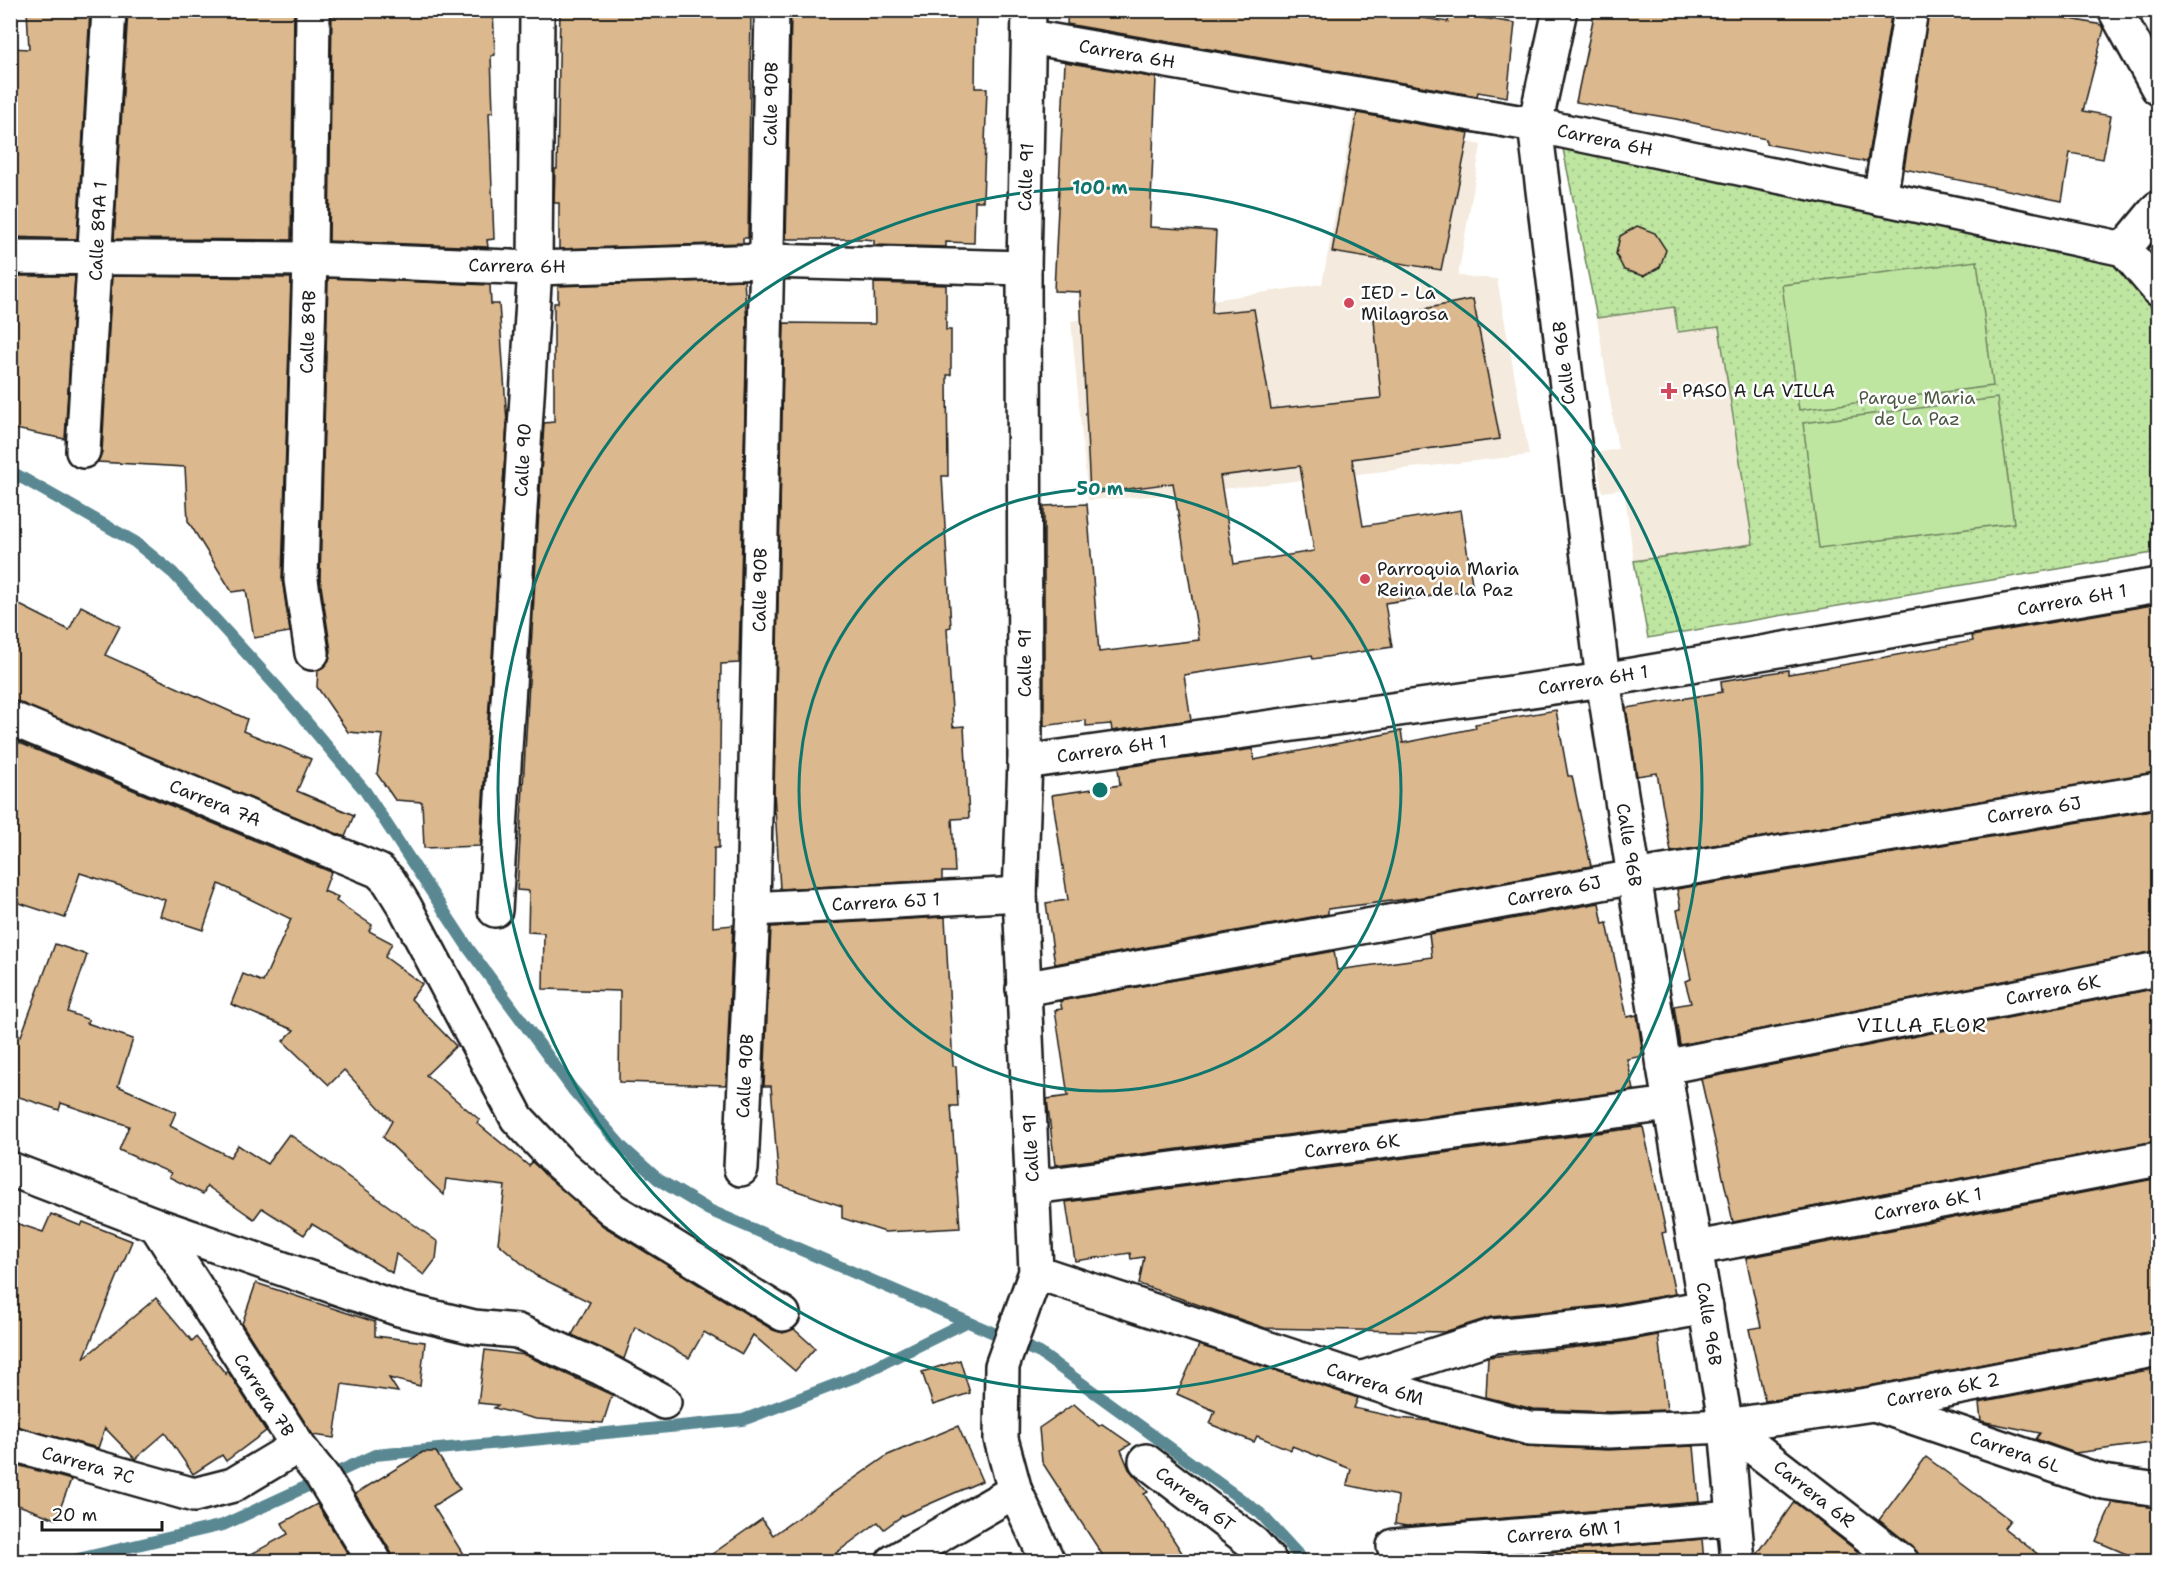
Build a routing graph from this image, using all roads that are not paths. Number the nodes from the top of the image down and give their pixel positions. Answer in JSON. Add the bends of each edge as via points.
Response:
{"nodes":[{"id":1,"x":109,"y":10,"type":"edge"},
{"id":2,"x":313,"y":10,"type":"edge"},
{"id":3,"x":537,"y":10,"type":"edge"},
{"id":4,"x":772,"y":10,"type":"edge"},
{"id":5,"x":1560,"y":10,"type":"edge"},
{"id":6,"x":1911,"y":10,"type":"edge"},
{"id":7,"x":2115,"y":10,"type":"edge"},
{"id":8,"x":1030,"y":24,"type":"edge"},
{"id":9,"x":2158,"y":88,"type":"edge"},
{"id":10,"x":1535,"y":125,"type":"junction"},
{"id":11,"x":1880,"y":198,"type":"junction"},
{"id":12,"x":2158,"y":208,"type":"edge"},
{"id":13,"x":2124,"y":249,"type":"junction"},
{"id":14,"x":10,"y":257,"type":"edge"},
{"id":15,"x":96,"y":259,"type":"junction"},
{"id":16,"x":310,"y":259,"type":"junction"},
{"id":17,"x":768,"y":261,"type":"junction"},
{"id":18,"x":535,"y":268,"type":"junction"},
{"id":19,"x":1024,"y":268,"type":"junction"},
{"id":20,"x":2158,"y":290,"type":"edge"},
{"id":21,"x":83,"y":451,"type":"dead end"},
{"id":22,"x":2158,"y":585,"type":"edge"},
{"id":23,"x":312,"y":652,"type":"dead end"},
{"id":24,"x":1602,"y":680,"type":"junction"},
{"id":25,"x":10,"y":718,"type":"edge"},
{"id":26,"x":1025,"y":762,"type":"junction"},
{"id":27,"x":2158,"y":790,"type":"edge"},
{"id":28,"x":1634,"y":877,"type":"junction"},
{"id":29,"x":1020,"y":894,"type":"junction"},
{"id":30,"x":753,"y":909,"type":"junction"},
{"id":31,"x":495,"y":910,"type":"dead end"},
{"id":32,"x":2158,"y":969,"type":"edge"},
{"id":33,"x":1023,"y":989,"type":"junction"},
{"id":34,"x":1664,"y":1067,"type":"junction"},
{"id":35,"x":1670,"y":1104,"type":"junction"},
{"id":36,"x":2158,"y":1159,"type":"edge"},
{"id":37,"x":10,"y":1169,"type":"edge"},
{"id":38,"x":741,"y":1169,"type":"dead end"},
{"id":39,"x":1034,"y":1188,"type":"junction"},
{"id":40,"x":156,"y":1225,"type":"junction"},
{"id":41,"x":1697,"y":1248,"type":"junction"},
{"id":42,"x":1036,"y":1272,"type":"junction"},
{"id":43,"x":1706,"y":1307,"type":"junction"},
{"id":44,"x":783,"y":1314,"type":"dead end"},
{"id":45,"x":2158,"y":1349,"type":"edge"},
{"id":46,"x":1360,"y":1379,"type":"junction"},
{"id":47,"x":664,"y":1402,"type":"dead end"},
{"id":48,"x":1873,"y":1404,"type":"junction"},
{"id":49,"x":1726,"y":1426,"type":"junction"},
{"id":50,"x":10,"y":1443,"type":"edge"},
{"id":51,"x":298,"y":1446,"type":"junction"},
{"id":52,"x":1146,"y":1461,"type":"dead end"},
{"id":53,"x":2158,"y":1490,"type":"edge"},
{"id":54,"x":1015,"y":1491,"type":"junction"},
{"id":55,"x":1734,"y":1518,"type":"junction"},
{"id":56,"x":1394,"y":1546,"type":"dead end"},
{"id":57,"x":375,"y":1562,"type":"edge"},
{"id":58,"x":893,"y":1562,"type":"edge"},
{"id":59,"x":1048,"y":1562,"type":"edge"},
{"id":60,"x":1270,"y":1562,"type":"edge"},
{"id":61,"x":1738,"y":1562,"type":"edge"},
{"id":62,"x":1902,"y":1562,"type":"edge"}],
"edges":[{"from":1,"to":15,"type":"street","name":"Calle 89A 1"},
{"from":2,"to":16,"type":"street","name":"Calle 89B"},
{"from":3,"to":18,"type":"street","name":"Calle 90"},
{"from":4,"to":17,"type":"street","name":"Calle 90B"},
{"from":5,"to":10,"type":"street","name":"Calle 96B"},
{"from":6,"to":11,"type":"street"},
{"from":7,"to":9,"type":"street"},
{"from":8,"to":10,"type":"street","name":"Carrera 6H"},
{"from":8,"to":19,"type":"street","name":"Calle 91"},
{"from":10,"to":11,"type":"street","name":"Carrera 6H"},
{"from":10,"to":24,"type":"street","name":"Calle 96B"},
{"from":11,"to":13,"type":"street","name":"Carrera 6H"},
{"from":12,"to":13,"type":"street"},
{"from":13,"to":20,"type":"street"},
{"from":14,"to":15,"type":"street","name":"Carrera 6H"},
{"from":15,"to":16,"type":"street","name":"Carrera 6H"},
{"from":15,"to":21,"type":"street","name":"Calle 89A 1"},
{"from":16,"to":18,"type":"street","name":"Carrera 6H"},
{"from":16,"to":23,"type":"street","name":"Calle 89B","via":[[301,580]]},
{"from":17,"to":18,"type":"street","name":"Carrera 6H"},
{"from":17,"to":19,"type":"street","name":"Carrera 6H"},
{"from":17,"to":30,"type":"street","name":"Calle 90B"},
{"from":18,"to":31,"type":"street","name":"Calle 90"},
{"from":19,"to":26,"type":"street","name":"Calle 91"},
{"from":22,"to":24,"type":"street","name":"Carrera 6H 1"},
{"from":24,"to":26,"type":"street","name":"Carrera 6H 1"},
{"from":24,"to":28,"type":"street","name":"Calle 96B"},
{"from":25,"to":44,"type":"street","name":"Carrera 7A","via":[[379,871],[405,907],[517,1118],[613,1210]]},
{"from":26,"to":29,"type":"street","name":"Calle 91"},
{"from":27,"to":28,"type":"street","name":"Carrera 6J"},
{"from":28,"to":33,"type":"street","name":"Carrera 6J"},
{"from":28,"to":34,"type":"street","name":"Calle 96B"},
{"from":29,"to":30,"type":"street","name":"Carrera 6J 1"},
{"from":29,"to":33,"type":"street","name":"Calle 91"},
{"from":30,"to":38,"type":"street","name":"Calle 90B"},
{"from":32,"to":34,"type":"street","name":"Carrera 6K"},
{"from":33,"to":39,"type":"street","name":"Calle 91"},
{"from":34,"to":35,"type":"street","name":"Calle 96B"},
{"from":35,"to":39,"type":"street","name":"Carrera 6K"},
{"from":35,"to":41,"type":"street","name":"Calle 96B"},
{"from":36,"to":41,"type":"street","name":"Carrera 6K 1"},
{"from":37,"to":40,"type":"street"},
{"from":39,"to":42,"type":"street","name":"Calle 91"},
{"from":40,"to":47,"type":"street","via":[[399,1308],[474,1327],[517,1331],[601,1368]]},
{"from":40,"to":51,"type":"street","name":"Carrera 7B"},
{"from":41,"to":43,"type":"street","name":"Calle 96B"},
{"from":42,"to":46,"type":"street","name":"Carrera 6M"},
{"from":42,"to":54,"type":"street","name":"Calle 91","via":[[1002,1366],[1001,1439]]},
{"from":43,"to":46,"type":"street","via":[[1613,1324],[1493,1336]]},
{"from":43,"to":49,"type":"street","name":"Calle 96B"},
{"from":45,"to":48,"type":"street","name":"Carrera 6K 2"},
{"from":46,"to":49,"type":"street","name":"Carrera 6M","via":[[1530,1428],[1609,1431]]},
{"from":48,"to":49,"type":"street","name":"Carrera 6K 2"},
{"from":48,"to":53,"type":"street","name":"Carrera 6L","via":[[2103,1482]]},
{"from":49,"to":55,"type":"street","name":"Calle 96B"},
{"from":49,"to":62,"type":"street","name":"Carrera 6R"},
{"from":50,"to":51,"type":"street","name":"Carrera 7C","via":[[194,1495],[233,1485]]},
{"from":51,"to":57,"type":"street","name":"Carrera 7B","via":[[322,1476]]},
{"from":52,"to":60,"type":"street","name":"Carrera 6T","via":[[1253,1543]]},
{"from":54,"to":58,"type":"street"},
{"from":54,"to":59,"type":"street","name":"Calle 91"},
{"from":55,"to":56,"type":"street","name":"Carrera 6M 1"},
{"from":55,"to":61,"type":"street","name":"Calle 96B"}]}
